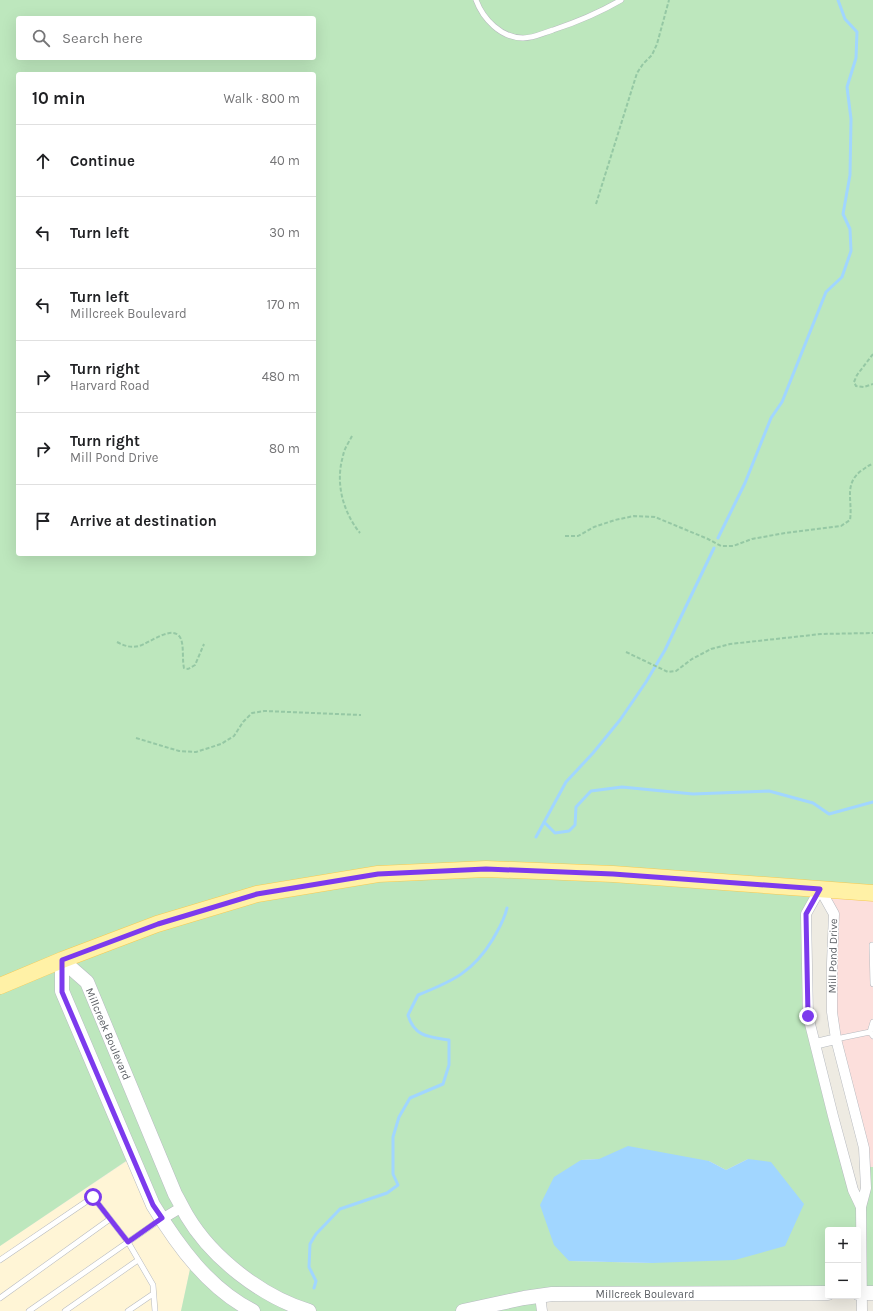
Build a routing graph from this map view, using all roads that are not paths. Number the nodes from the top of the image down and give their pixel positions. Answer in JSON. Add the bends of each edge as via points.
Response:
{"nodes":[{"id":1,"x":476,"y":0,"type":"edge"},
{"id":2,"x":621,"y":0,"type":"edge"},
{"id":3,"x":820,"y":889,"type":"junction"},
{"id":4,"x":873,"y":893,"type":"edge"},
{"id":5,"x":873,"y":945,"type":"edge"},
{"id":6,"x":62,"y":960,"type":"junction"},
{"id":7,"x":873,"y":984,"type":"edge"},
{"id":8,"x":0,"y":986,"type":"edge"},
{"id":9,"x":873,"y":1022,"type":"edge"},
{"id":10,"x":871,"y":1034,"type":"edge"},
{"id":11,"x":836,"y":1039,"type":"junction"},
{"id":12,"x":815,"y":1044,"type":"junction"},
{"id":13,"x":182,"y":1207,"type":"junction"},
{"id":14,"x":861,"y":1207,"type":"junction"},
{"id":15,"x":162,"y":1218,"type":"junction"},
{"id":16,"x":110,"y":1219,"type":"junction"},
{"id":17,"x":128,"y":1242,"type":"junction"},
{"id":18,"x":0,"y":1260,"type":"edge"},
{"id":19,"x":138,"y":1260,"type":"junction"},
{"id":20,"x":154,"y":1294,"type":"junction"},
{"id":21,"x":825,"y":1294,"type":"edge"},
{"id":22,"x":864,"y":1294,"type":"edge"},
{"id":23,"x":540,"y":1296,"type":"junction"},
{"id":24,"x":0,"y":1298,"type":"edge"},
{"id":25,"x":28,"y":1311,"type":"edge"},
{"id":26,"x":66,"y":1311,"type":"edge"},
{"id":27,"x":128,"y":1311,"type":"edge"},
{"id":28,"x":155,"y":1311,"type":"edge"},
{"id":29,"x":253,"y":1311,"type":"edge"},
{"id":30,"x":309,"y":1311,"type":"edge"},
{"id":31,"x":463,"y":1311,"type":"edge"},
{"id":32,"x":542,"y":1311,"type":"edge"},
{"id":33,"x":862,"y":1311,"type":"edge"}],
"edges":[{"from":1,"to":2,"type":"lane","via":[[484,16],[499,30],[522,38],[531,38],[585,19]]},
{"from":3,"to":4,"type":"main road"},
{"from":3,"to":6,"type":"main road","via":[[613,874],[486,869],[378,874],[257,894],[158,924]]},
{"from":3,"to":11,"type":"street","name":"Mill Pond Drive","via":[[834,914],[832,1012]]},
{"from":3,"to":12,"type":"street","name":"Mill Pond Drive","via":[[806,914],[808,1016]]},
{"from":5,"to":7,"type":"lane"},
{"from":6,"to":8,"type":"main road"},
{"from":6,"to":13,"type":"street","name":"Millcreek Boulevard","via":[[87,982]]},
{"from":6,"to":15,"type":"street","via":[[62,992],[153,1205]]},
{"from":9,"to":10,"type":"lane"},
{"from":10,"to":11,"type":"lane"},
{"from":11,"to":12,"type":"street"},
{"from":11,"to":14,"type":"street","name":"Mill Pond Drive","via":[[864,1148],[866,1188]]},
{"from":12,"to":14,"type":"street","name":"Mill Pond Drive","via":[[853,1190]]},
{"from":13,"to":15,"type":"street"},
{"from":13,"to":30,"type":"street","name":"Millcreek Boulevard","via":[[210,1247],[238,1273],[271,1296]]},
{"from":14,"to":22,"type":"street","name":"Mill Pond Drive"},
{"from":15,"to":17,"type":"lane"},
{"from":15,"to":29,"type":"street","via":[[192,1260],[219,1288]]},
{"from":16,"to":17,"type":"lane"},
{"from":16,"to":18,"type":"lane","via":[[93,1197]]},
{"from":16,"to":24,"type":"lane"},
{"from":17,"to":19,"type":"lane"},
{"from":17,"to":25,"type":"lane"},
{"from":19,"to":20,"type":"lane","via":[[153,1286]]},
{"from":19,"to":26,"type":"lane"},
{"from":20,"to":27,"type":"lane"},
{"from":20,"to":28,"type":"lane"},
{"from":21,"to":23,"type":"street","name":"Millcreek Boulevard"},
{"from":22,"to":33,"type":"street","name":"Mill Pond Drive"},
{"from":23,"to":31,"type":"street","name":"Millcreek Boulevard"},
{"from":23,"to":32,"type":"street"}]}
